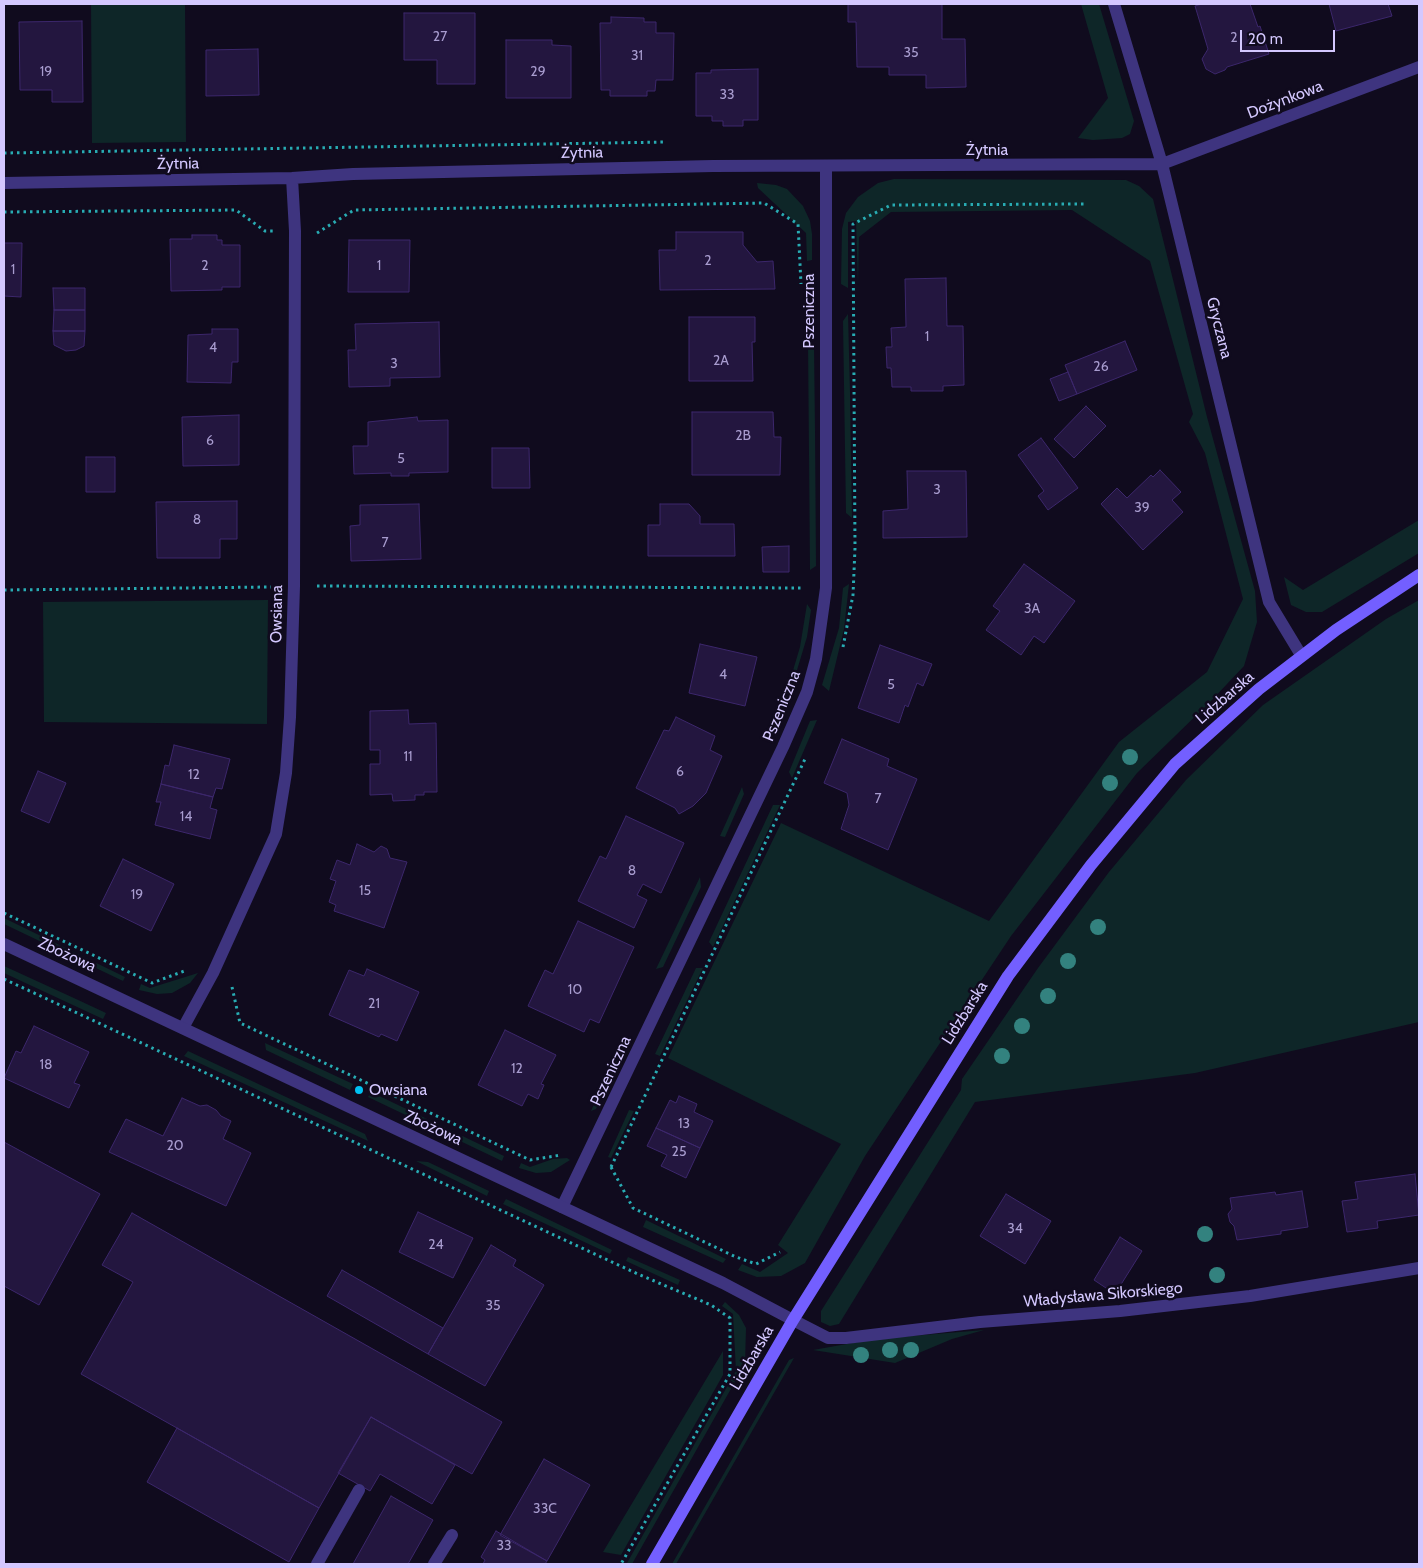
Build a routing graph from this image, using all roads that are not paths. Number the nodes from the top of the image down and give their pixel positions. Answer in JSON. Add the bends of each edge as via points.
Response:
{"nodes":[{"id":1,"x":1114,"y":4,"type":"edge"},
{"id":2,"x":1419,"y":67,"type":"edge"},
{"id":3,"x":1162,"y":164,"type":"junction"},
{"id":4,"x":826,"y":167,"type":"junction"},
{"id":5,"x":292,"y":178,"type":"junction"},
{"id":6,"x":4,"y":183,"type":"edge"},
{"id":7,"x":1419,"y":575,"type":"edge"},
{"id":8,"x":1301,"y":655,"type":"junction"},
{"id":9,"x":4,"y":944,"type":"edge"},
{"id":10,"x":183,"y":1028,"type":"junction"},
{"id":11,"x":562,"y":1208,"type":"junction"},
{"id":12,"x":1419,"y":1268,"type":"edge"},
{"id":13,"x":793,"y":1320,"type":"junction"},
{"id":14,"x":359,"y":1490,"type":"dead end"},
{"id":15,"x":452,"y":1535,"type":"dead end"},
{"id":16,"x":317,"y":1564,"type":"edge"},
{"id":17,"x":434,"y":1564,"type":"edge"},
{"id":18,"x":652,"y":1564,"type":"edge"}],
"edges":[{"from":1,"to":3,"type":"street","name":"Gryczana"},
{"from":2,"to":3,"type":"street","name":"Dożynkowa"},
{"from":3,"to":4,"type":"street","name":"Żytnia"},
{"from":3,"to":8,"type":"street","name":"Gryczana","via":[[1269,602]]},
{"from":4,"to":5,"type":"street","name":"Żytnia","via":[[353,174]]},
{"from":4,"to":11,"type":"street","name":"Pszeniczna","via":[[826,588],[816,660],[807,692],[783,747]]},
{"from":5,"to":6,"type":"street","name":"Żytnia"},
{"from":5,"to":10,"type":"street","name":"Owsiana","via":[[295,230],[294,586],[286,773],[276,834],[213,973]]},
{"from":7,"to":8,"type":"main road","name":"Lidzbarska"},
{"from":8,"to":13,"type":"main road","name":"Lidzbarska","via":[[1175,764],[1091,865],[1008,976]]},
{"from":9,"to":10,"type":"street","name":"Zbożowa"},
{"from":10,"to":11,"type":"street","name":"Zbożowa"},
{"from":11,"to":13,"type":"street","name":"Zbożowa","via":[[723,1283]]},
{"from":12,"to":13,"type":"street","name":"Władysława Sikorskiego","via":[[1250,1296],[846,1338],[828,1338]]},
{"from":13,"to":18,"type":"main road","name":"Lidzbarska"},
{"from":14,"to":16,"type":"street"},
{"from":15,"to":17,"type":"street"}]}
